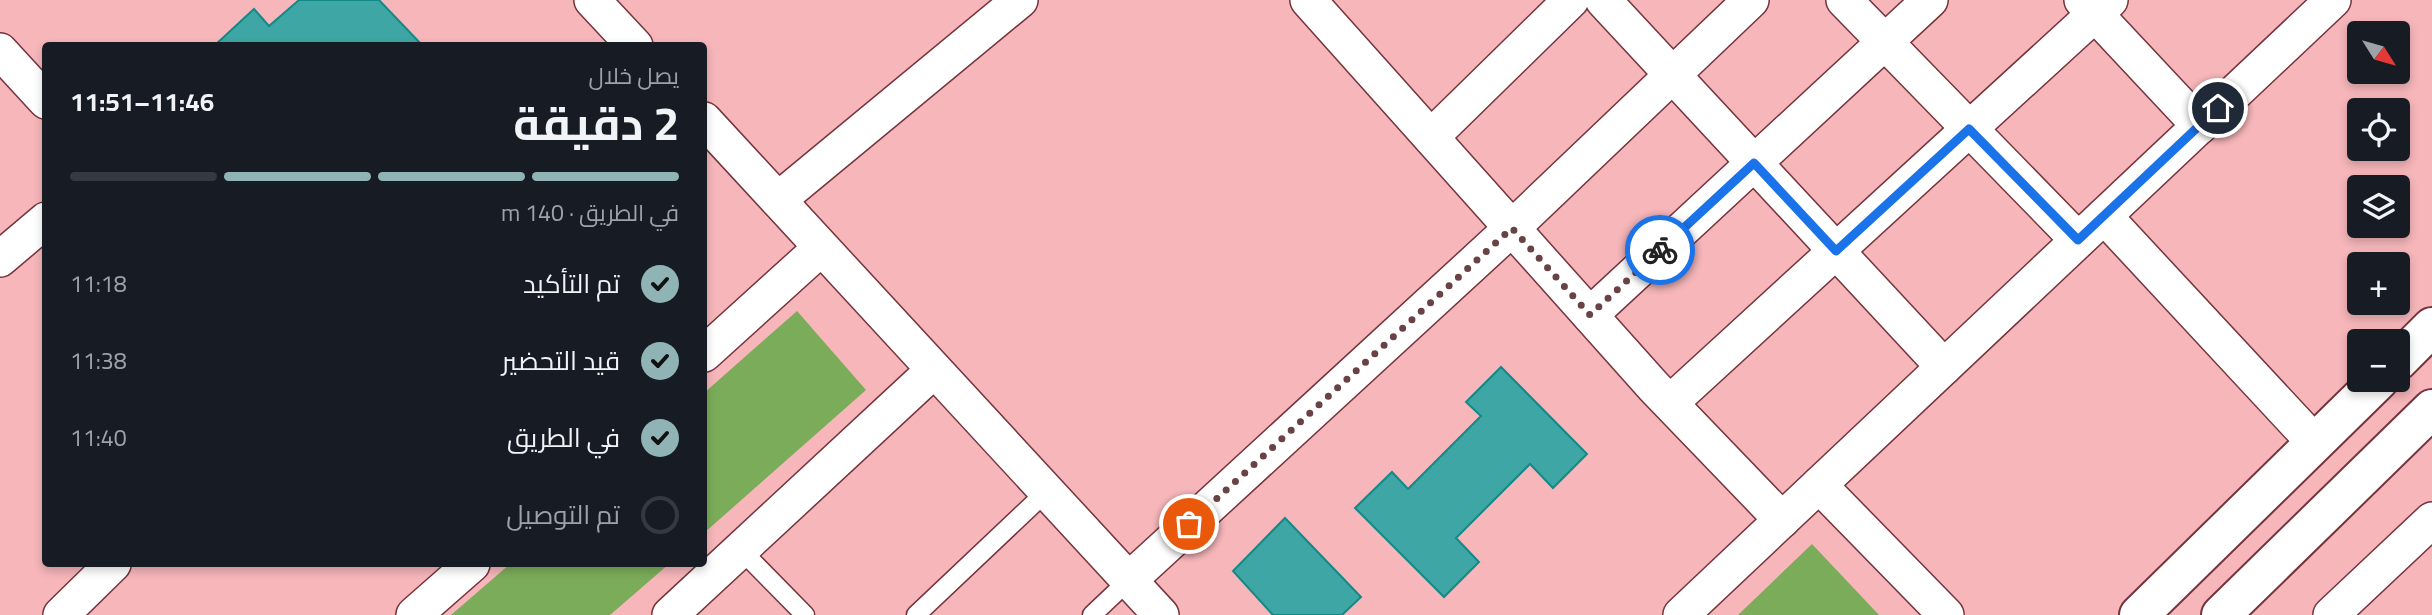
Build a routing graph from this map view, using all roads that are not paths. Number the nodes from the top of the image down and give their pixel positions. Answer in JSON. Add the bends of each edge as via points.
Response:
{"nodes":[{"id":1,"x":1020,"y":0,"type":"edge"},
{"id":2,"x":1571,"y":0,"type":"edge"},
{"id":3,"x":1603,"y":0,"type":"edge"},
{"id":4,"x":1751,"y":0,"type":"edge"},
{"id":5,"x":1844,"y":0,"type":"edge"},
{"id":6,"x":1930,"y":0,"type":"edge"},
{"id":7,"x":1314,"y":2,"type":"edge"},
{"id":8,"x":2327,"y":2,"type":"edge"},
{"id":9,"x":2096,"y":5,"type":"edge"},
{"id":10,"x":610,"y":6,"type":"edge"},
{"id":11,"x":632,"y":42,"type":"edge"},
{"id":12,"x":1884,"y":42,"type":"junction"},
{"id":13,"x":0,"y":51,"type":"edge"},
{"id":14,"x":1672,"y":74,"type":"junction"},
{"id":15,"x":42,"y":97,"type":"edge"},
{"id":16,"x":707,"y":123,"type":"edge"},
{"id":17,"x":2200,"y":126,"type":"junction"},
{"id":18,"x":1969,"y":129,"type":"junction"},
{"id":19,"x":1431,"y":137,"type":"junction"},
{"id":20,"x":1754,"y":163,"type":"junction"},
{"id":21,"x":778,"y":200,"type":"junction"},
{"id":22,"x":2104,"y":216,"type":"junction"},
{"id":23,"x":42,"y":223,"type":"edge"},
{"id":24,"x":1512,"y":228,"type":"junction"},
{"id":25,"x":2078,"y":240,"type":"junction"},
{"id":26,"x":821,"y":248,"type":"junction"},
{"id":27,"x":1836,"y":251,"type":"junction"},
{"id":28,"x":0,"y":259,"type":"edge"},
{"id":29,"x":1590,"y":315,"type":"junction"},
{"id":30,"x":2432,"y":327,"type":"edge"},
{"id":31,"x":2410,"y":349,"type":"edge"},
{"id":32,"x":707,"y":351,"type":"edge"},
{"id":33,"x":1944,"y":367,"type":"junction"},
{"id":34,"x":934,"y":370,"type":"junction"},
{"id":35,"x":2367,"y":392,"type":"edge"},
{"id":36,"x":1670,"y":403,"type":"junction"},
{"id":37,"x":2432,"y":410,"type":"edge"},
{"id":38,"x":2315,"y":443,"type":"junction"},
{"id":39,"x":1819,"y":485,"type":"junction"},
{"id":40,"x":1047,"y":491,"type":"junction"},
{"id":41,"x":1782,"y":520,"type":"junction"},
{"id":42,"x":2432,"y":520,"type":"edge"},
{"id":43,"x":740,"y":549,"type":"junction"},
{"id":44,"x":110,"y":567,"type":"edge"},
{"id":45,"x":468,"y":567,"type":"edge"},
{"id":46,"x":1129,"y":580,"type":"junction"},
{"id":47,"x":2350,"y":609,"type":"edge"},
{"id":48,"x":61,"y":615,"type":"edge"},
{"id":49,"x":414,"y":615,"type":"edge"},
{"id":50,"x":670,"y":615,"type":"edge"},
{"id":51,"x":805,"y":615,"type":"edge"},
{"id":52,"x":916,"y":615,"type":"edge"},
{"id":53,"x":1092,"y":615,"type":"edge"},
{"id":54,"x":1161,"y":615,"type":"edge"},
{"id":55,"x":1681,"y":615,"type":"edge"},
{"id":56,"x":1946,"y":615,"type":"edge"},
{"id":57,"x":2139,"y":615,"type":"edge"},
{"id":58,"x":2221,"y":615,"type":"edge"}],
"edges":[{"from":1,"to":21,"type":"street"},
{"from":2,"to":19,"type":"street"},
{"from":3,"to":14,"type":"street"},
{"from":4,"to":14,"type":"street"},
{"from":5,"to":12,"type":"street"},
{"from":6,"to":12,"type":"street"},
{"from":7,"to":19,"type":"street"},
{"from":8,"to":17,"type":"street"},
{"from":9,"to":17,"type":"street"},
{"from":9,"to":18,"type":"street"},
{"from":10,"to":11,"type":"street"},
{"from":12,"to":18,"type":"street"},
{"from":12,"to":20,"type":"street"},
{"from":13,"to":15,"type":"street"},
{"from":14,"to":20,"type":"street"},
{"from":14,"to":24,"type":"street"},
{"from":16,"to":21,"type":"street"},
{"from":17,"to":22,"type":"street"},
{"from":18,"to":25,"type":"street"},
{"from":18,"to":27,"type":"street"},
{"from":19,"to":24,"type":"street"},
{"from":20,"to":27,"type":"street"},
{"from":20,"to":29,"type":"street"},
{"from":21,"to":26,"type":"street"},
{"from":22,"to":25,"type":"street"},
{"from":22,"to":38,"type":"street"},
{"from":23,"to":28,"type":"street"},
{"from":24,"to":29,"type":"street"},
{"from":24,"to":46,"type":"street"},
{"from":25,"to":33,"type":"street"},
{"from":26,"to":32,"type":"street"},
{"from":26,"to":34,"type":"street"},
{"from":27,"to":33,"type":"street"},
{"from":27,"to":36,"type":"street"},
{"from":29,"to":36,"type":"street"},
{"from":30,"to":31,"type":"street"},
{"from":33,"to":39,"type":"street"},
{"from":34,"to":40,"type":"street"},
{"from":34,"to":43,"type":"street"},
{"from":35,"to":38,"type":"street"},
{"from":36,"to":41,"type":"street"},
{"from":37,"to":58,"type":"street"},
{"from":38,"to":57,"type":"street"},
{"from":39,"to":41,"type":"street"},
{"from":39,"to":56,"type":"street"},
{"from":40,"to":46,"type":"street"},
{"from":40,"to":52,"type":"lane"},
{"from":41,"to":55,"type":"street"},
{"from":42,"to":47,"type":"street"},
{"from":43,"to":50,"type":"street"},
{"from":43,"to":51,"type":"lane"},
{"from":44,"to":48,"type":"street"},
{"from":45,"to":49,"type":"street"},
{"from":46,"to":53,"type":"lane"},
{"from":46,"to":54,"type":"street"}]}
